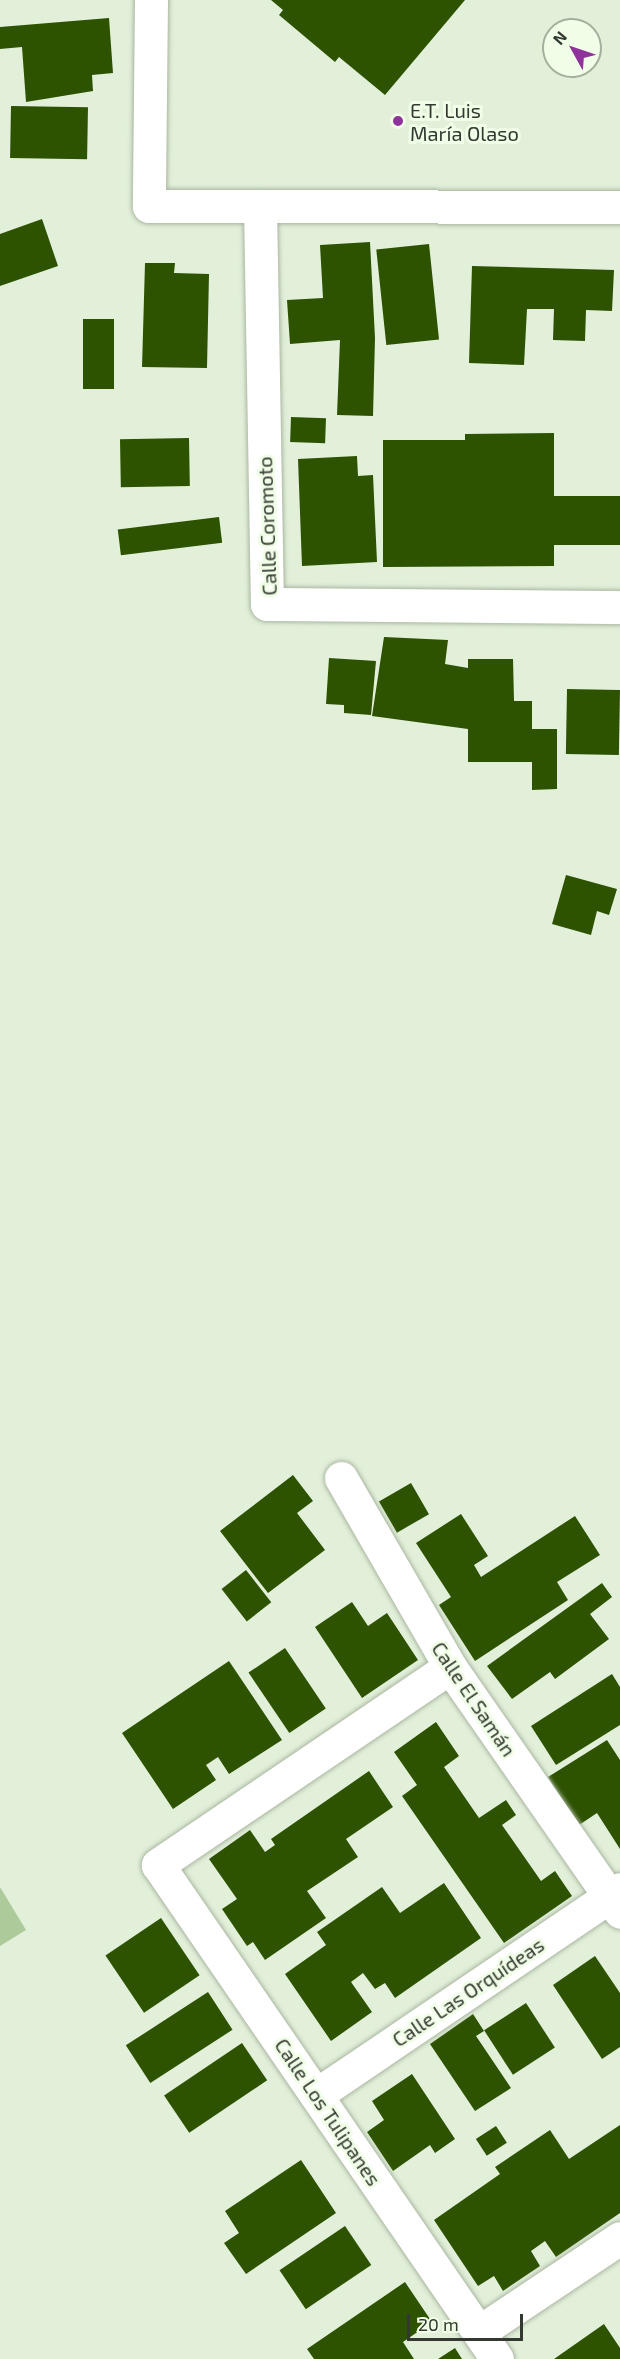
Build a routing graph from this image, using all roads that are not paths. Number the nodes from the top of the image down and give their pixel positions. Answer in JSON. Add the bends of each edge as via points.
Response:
{"nodes":[{"id":1,"x":151,"y":0,"type":"edge"},
{"id":2,"x":260,"y":206,"type":"junction"},
{"id":3,"x":620,"y":207,"type":"edge"},
{"id":4,"x":620,"y":607,"type":"edge"},
{"id":5,"x":341,"y":1478,"type":"dead end"},
{"id":6,"x":450,"y":1667,"type":"junction"},
{"id":7,"x":616,"y":1899,"type":"edge"},
{"id":8,"x":316,"y":2095,"type":"junction"},
{"id":9,"x":620,"y":2238,"type":"edge"},
{"id":10,"x":479,"y":2332,"type":"junction"},
{"id":11,"x":497,"y":2359,"type":"edge"}],
"edges":[{"from":1,"to":2,"type":"street","via":[[149,206]]},
{"from":2,"to":3,"type":"street"},
{"from":2,"to":4,"type":"street","name":"Calle Coromoto","via":[[267,604]]},
{"from":5,"to":6,"type":"street","name":"Calle El Samán"},
{"from":6,"to":7,"type":"street","name":"Calle El Samán"},
{"from":6,"to":8,"type":"street","name":"Calle Los Tulipanes","via":[[158,1865]]},
{"from":7,"to":8,"type":"street","name":"Calle Las Orquídeas"},
{"from":8,"to":10,"type":"street","name":"Calle Los Tulipanes"},
{"from":9,"to":10,"type":"street"},
{"from":10,"to":11,"type":"street","name":"Calle Los Tulipanes"}]}
